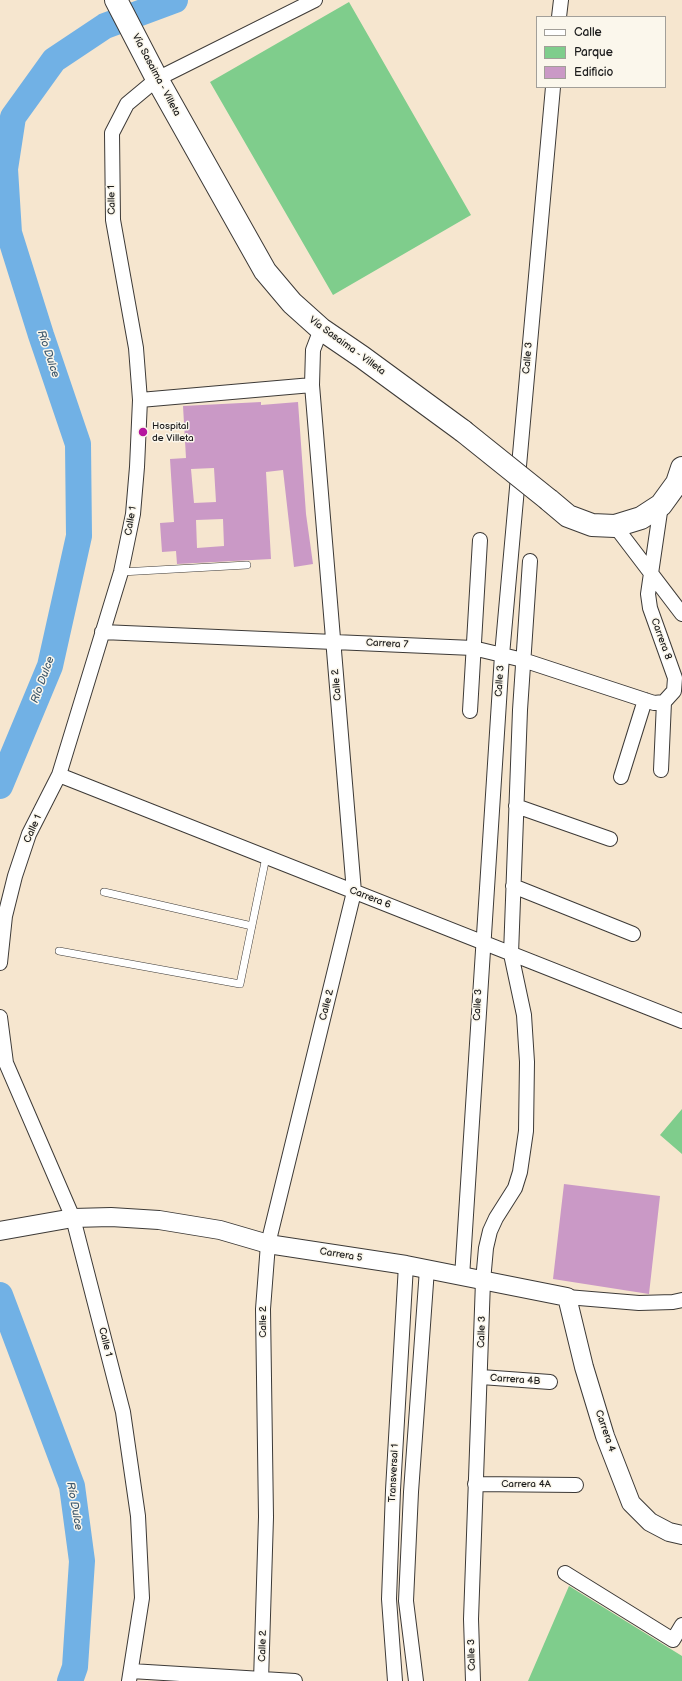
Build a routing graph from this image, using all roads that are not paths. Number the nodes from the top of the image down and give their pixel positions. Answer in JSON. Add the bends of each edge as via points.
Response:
{"nodes":[{"id":1,"x":116,"y":0,"type":"edge"},
{"id":2,"x":315,"y":0,"type":"edge"},
{"id":3,"x":561,"y":0,"type":"edge"},
{"id":4,"x":559,"y":16,"type":"edge"},
{"id":5,"x":157,"y":79,"type":"junction"},
{"id":6,"x":553,"y":88,"type":"edge"},
{"id":7,"x":321,"y":329,"type":"junction"},
{"id":8,"x":312,"y":385,"type":"junction"},
{"id":9,"x":140,"y":400,"type":"junction"},
{"id":10,"x":682,"y":468,"type":"edge"},
{"id":11,"x":661,"y":505,"type":"junction"},
{"id":12,"x":615,"y":526,"type":"junction"},
{"id":13,"x":480,"y":540,"type":"dead end"},
{"id":14,"x":530,"y":561,"type":"dead end"},
{"id":15,"x":247,"y":565,"type":"dead end"},
{"id":16,"x":121,"y":572,"type":"junction"},
{"id":17,"x":651,"y":575,"type":"junction"},
{"id":18,"x":682,"y":614,"type":"edge"},
{"id":19,"x":102,"y":632,"type":"junction"},
{"id":20,"x":333,"y":642,"type":"junction"},
{"id":21,"x":473,"y":648,"type":"junction"},
{"id":22,"x":502,"y":654,"type":"junction"},
{"id":23,"x":523,"y":660,"type":"junction"},
{"id":24,"x":645,"y":700,"type":"junction"},
{"id":25,"x":664,"y":702,"type":"junction"},
{"id":26,"x":470,"y":711,"type":"dead end"},
{"id":27,"x":661,"y":770,"type":"dead end"},
{"id":28,"x":59,"y":775,"type":"junction"},
{"id":29,"x":621,"y":777,"type":"dead end"},
{"id":30,"x":516,"y":806,"type":"junction"},
{"id":31,"x":610,"y":839,"type":"dead end"},
{"id":32,"x":266,"y":857,"type":"junction"},
{"id":33,"x":513,"y":886,"type":"junction"},
{"id":34,"x":104,"y":892,"type":"dead end"},
{"id":35,"x":354,"y":892,"type":"junction"},
{"id":36,"x":252,"y":926,"type":"junction"},
{"id":37,"x":633,"y":934,"type":"dead end"},
{"id":38,"x":482,"y":942,"type":"junction"},
{"id":39,"x":59,"y":951,"type":"dead end"},
{"id":40,"x":511,"y":954,"type":"junction"},
{"id":41,"x":0,"y":963,"type":"edge"},
{"id":42,"x":0,"y":1016,"type":"edge"},
{"id":43,"x":682,"y":1020,"type":"edge"},
{"id":44,"x":73,"y":1218,"type":"junction"},
{"id":45,"x":7,"y":1229,"type":"edge"},
{"id":46,"x":268,"y":1244,"type":"junction"},
{"id":47,"x":406,"y":1265,"type":"junction"},
{"id":48,"x":427,"y":1269,"type":"junction"},
{"id":49,"x":462,"y":1277,"type":"junction"},
{"id":50,"x":484,"y":1281,"type":"junction"},
{"id":51,"x":567,"y":1298,"type":"junction"},
{"id":52,"x":682,"y":1300,"type":"edge"},
{"id":53,"x":481,"y":1377,"type":"junction"},
{"id":54,"x":550,"y":1382,"type":"dead end"},
{"id":55,"x":475,"y":1484,"type":"junction"},
{"id":56,"x":576,"y":1484,"type":"dead end"},
{"id":57,"x":682,"y":1535,"type":"edge"},
{"id":58,"x":565,"y":1573,"type":"dead end"},
{"id":59,"x":682,"y":1625,"type":"edge"},
{"id":60,"x":130,"y":1676,"type":"edge"},
{"id":61,"x":262,"y":1680,"type":"edge"},
{"id":62,"x":295,"y":1681,"type":"edge"},
{"id":63,"x":395,"y":1681,"type":"edge"},
{"id":64,"x":416,"y":1681,"type":"edge"},
{"id":65,"x":473,"y":1681,"type":"edge"}],
"edges":[{"from":1,"to":5,"type":"main road","name":"Vía Sasaima - Villeta"},
{"from":2,"to":5,"type":"street","name":"Calle 1"},
{"from":3,"to":4,"type":"street"},
{"from":5,"to":7,"type":"main road","name":"Vía Sasaima - Villeta","via":[[265,271],[292,303]]},
{"from":5,"to":9,"type":"street","name":"Calle 1","via":[[127,104],[112,133],[112,220],[136,348]]},
{"from":6,"to":22,"type":"street","name":"Calle 3"},
{"from":7,"to":8,"type":"street","name":"Calle 2","via":[[313,350]]},
{"from":7,"to":12,"type":"main road","name":"Vía Sasaima - Villeta","bridge":true,"via":[[463,431],[568,516],[592,525]]},
{"from":8,"to":9,"type":"street"},
{"from":8,"to":20,"type":"street","name":"Calle 2"},
{"from":9,"to":16,"type":"street","name":"Calle 1","via":[[133,514]]},
{"from":10,"to":11,"type":"main road","name":"Vía Sasaima - Villeta","via":[[677,483]]},
{"from":11,"to":12,"type":"main road","name":"Vía Sasaima - Villeta","via":[[642,518]]},
{"from":11,"to":17,"type":"street"},
{"from":12,"to":17,"type":"street"},
{"from":13,"to":21,"type":"street"},
{"from":14,"to":23,"type":"street","name":"Calle 3"},
{"from":15,"to":16,"type":"lane"},
{"from":16,"to":19,"type":"street","name":"Calle 1"},
{"from":17,"to":18,"type":"street"},
{"from":17,"to":25,"type":"street","name":"Carrera 8","via":[[648,594],[650,608],[675,678],[674,692]]},
{"from":19,"to":20,"type":"street","name":"Carrera 7"},
{"from":19,"to":28,"type":"street","name":"Calle 1"},
{"from":20,"to":21,"type":"street","name":"Carrera 7"},
{"from":20,"to":35,"type":"street","name":"Calle 2"},
{"from":21,"to":22,"type":"street","name":"Carrera 7"},
{"from":21,"to":26,"type":"street"},
{"from":22,"to":23,"type":"street","name":"Carrera 7"},
{"from":22,"to":38,"type":"street","name":"Calle 3"},
{"from":23,"to":24,"type":"street","name":"Carrera 7"},
{"from":23,"to":30,"type":"street","name":"Calle 3"},
{"from":24,"to":25,"type":"street","name":"Carrera 7","via":[[654,703]]},
{"from":24,"to":29,"type":"street"},
{"from":25,"to":27,"type":"street"},
{"from":28,"to":32,"type":"street","name":"Carrera 6"},
{"from":28,"to":41,"type":"street","name":"Calle 1","via":[[29,834],[15,876],[5,916]]},
{"from":30,"to":31,"type":"street"},
{"from":30,"to":33,"type":"street","name":"Calle 3"},
{"from":32,"to":35,"type":"street","name":"Carrera 6"},
{"from":32,"to":36,"type":"lane"},
{"from":33,"to":37,"type":"street"},
{"from":33,"to":40,"type":"street","name":"Calle 3"},
{"from":34,"to":36,"type":"lane"},
{"from":35,"to":38,"type":"street","name":"Carrera 6"},
{"from":35,"to":46,"type":"street","name":"Calle 2"},
{"from":36,"to":39,"type":"lane","via":[[240,984]]},
{"from":38,"to":40,"type":"street","name":"Carrera 6"},
{"from":38,"to":49,"type":"street","name":"Calle 3"},
{"from":40,"to":43,"type":"street","name":"Carrera 6"},
{"from":40,"to":50,"type":"street","name":"Calle 3","via":[[524,1015],[527,1062],[526,1131],[515,1188],[490,1231]]},
{"from":42,"to":44,"type":"street","name":"Calle 1","via":[[6,1063]]},
{"from":44,"to":45,"type":"street","name":"Carrera 5"},
{"from":44,"to":46,"type":"street","name":"Carrera 5","via":[[159,1220],[220,1230]]},
{"from":44,"to":60,"type":"street","name":"Calle 1","via":[[123,1412],[138,1516],[142,1598]]},
{"from":46,"to":47,"type":"street","name":"Carrera 5"},
{"from":46,"to":61,"type":"street","name":"Calle 2","via":[[263,1309],[266,1517]]},
{"from":47,"to":48,"type":"street","name":"Carrera 5"},
{"from":47,"to":63,"type":"street","name":"Transversal 1","via":[[389,1599]]},
{"from":48,"to":49,"type":"street","name":"Carrera 5"},
{"from":48,"to":64,"type":"street","name":"Transversal 1","via":[[406,1601]]},
{"from":49,"to":50,"type":"street","name":"Carrera 5"},
{"from":50,"to":51,"type":"street","name":"Carrera 5"},
{"from":50,"to":53,"type":"street","name":"Calle 3"},
{"from":51,"to":52,"type":"street","name":"Carrera 5","via":[[639,1303]]},
{"from":51,"to":57,"type":"street","name":"Carrera 4","via":[[586,1375],[631,1503],[650,1522],[669,1532]]},
{"from":53,"to":54,"type":"street","name":"Carrera 4B"},
{"from":53,"to":55,"type":"street","name":"Calle 3"},
{"from":55,"to":56,"type":"street","name":"Carrera 4A"},
{"from":55,"to":65,"type":"street","name":"Calle 3","via":[[471,1619]]},
{"from":58,"to":59,"type":"street","via":[[673,1640]]},
{"from":60,"to":61,"type":"street"},
{"from":61,"to":62,"type":"street"}]}
